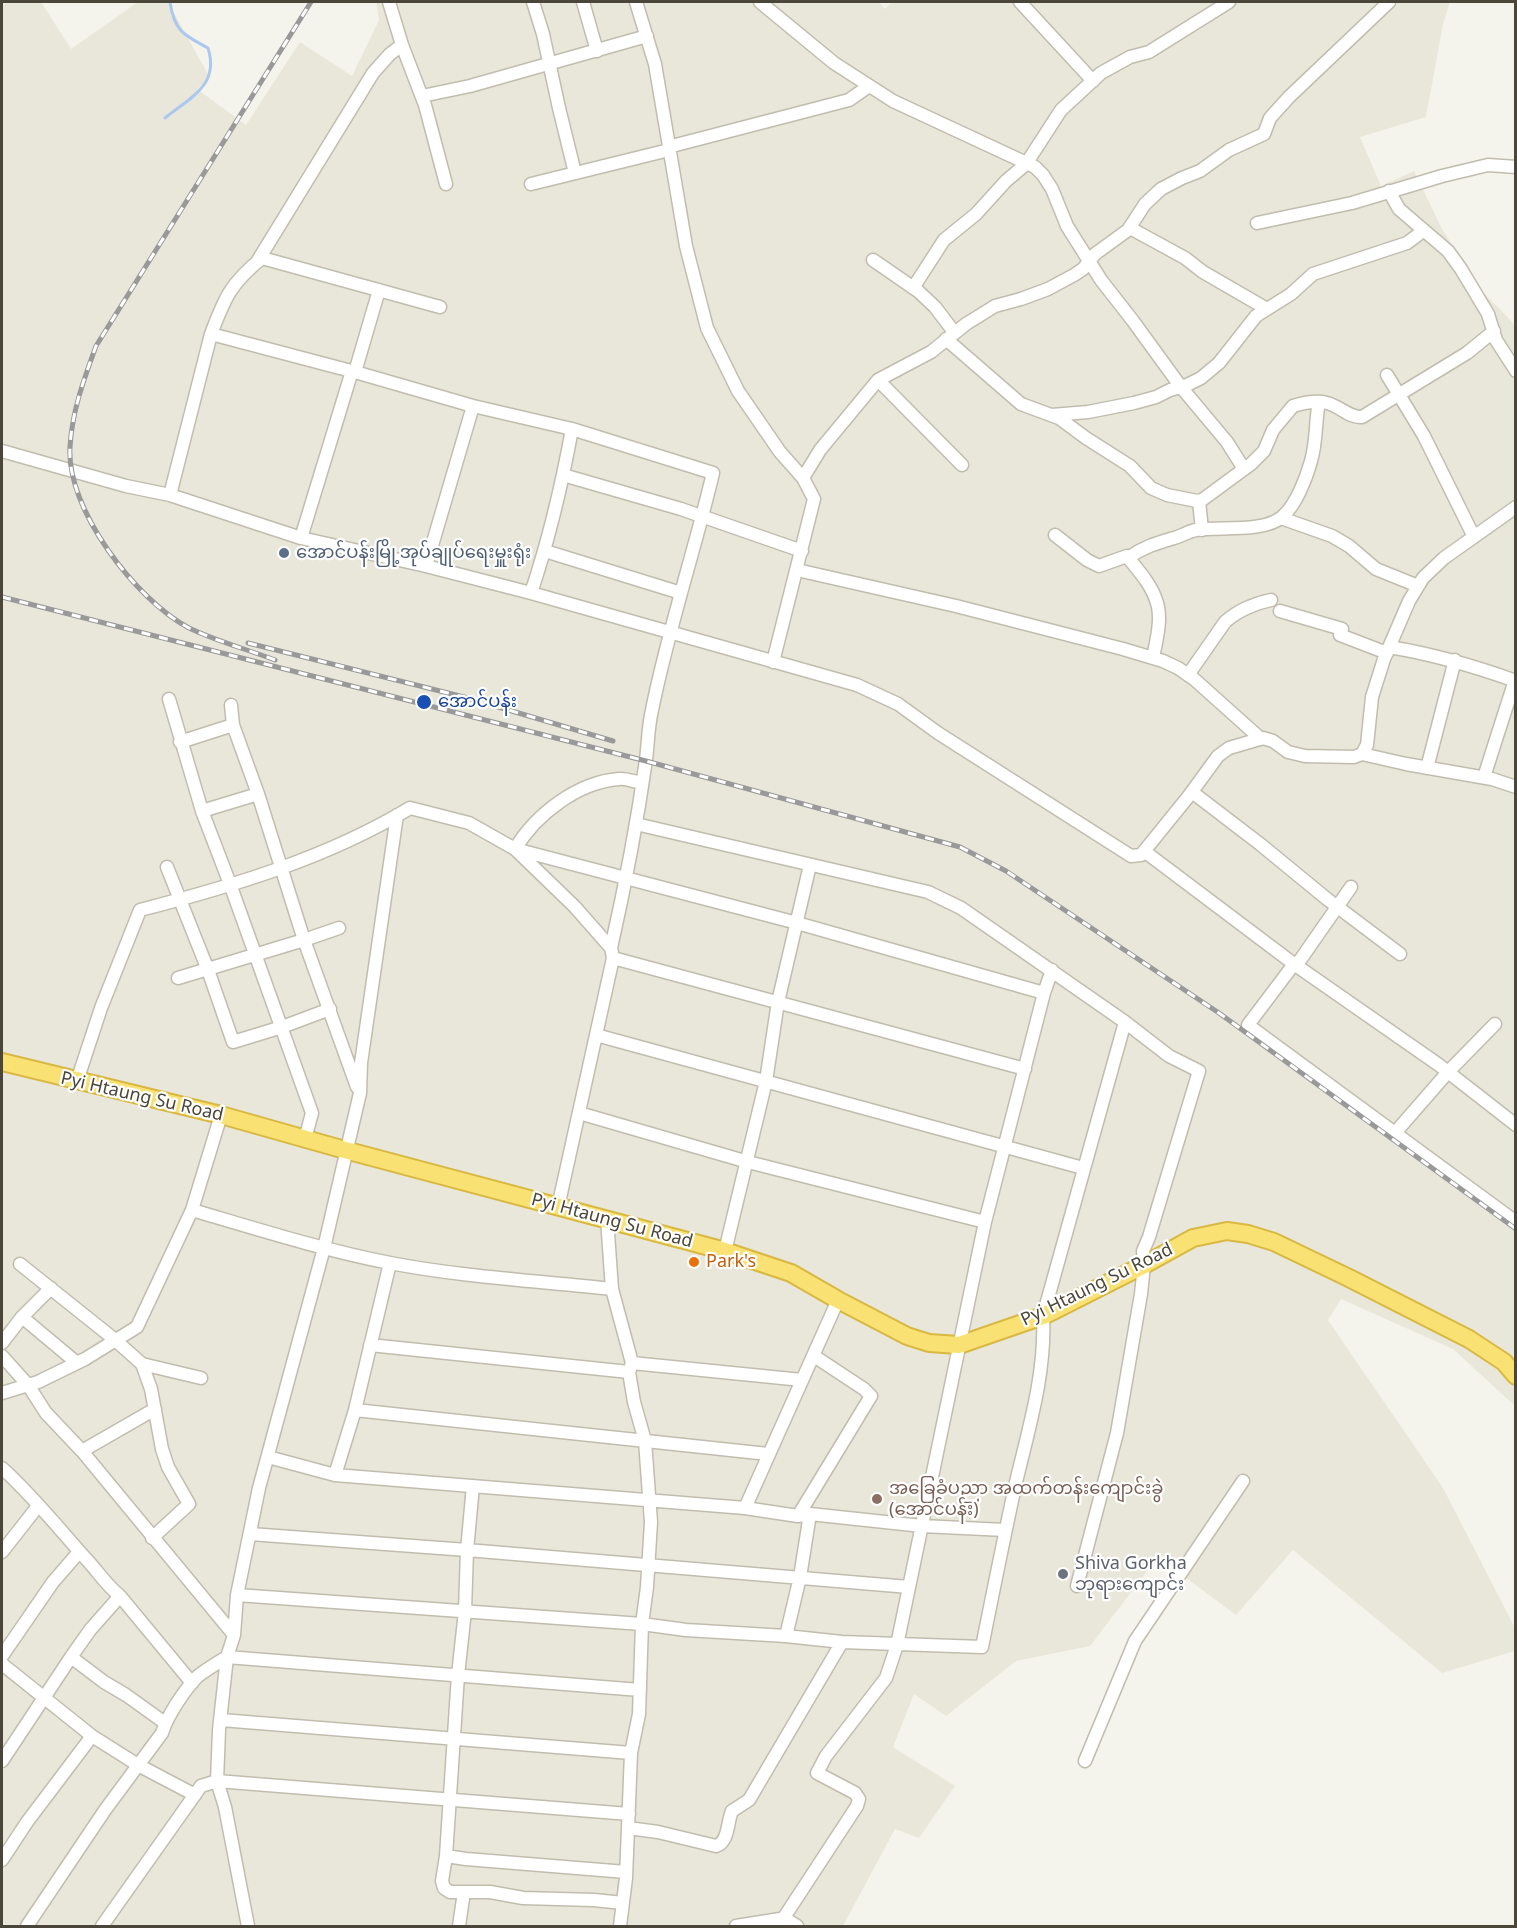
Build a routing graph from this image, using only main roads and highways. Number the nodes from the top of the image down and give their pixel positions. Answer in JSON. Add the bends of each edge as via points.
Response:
{"nodes":[{"id":1,"x":2,"y":1062,"type":"edge"},
{"id":2,"x":1515,"y":1376,"type":"edge"}],
"edges":[{"from":1,"to":2,"type":"highway","name":"Pyi Htaung Su Road","via":[[221,1115],[725,1251],[791,1273],[907,1336],[929,1343],[959,1345],[1043,1316],[1193,1238],[1227,1231],[1274,1242],[1469,1339],[1504,1362]]}]}
